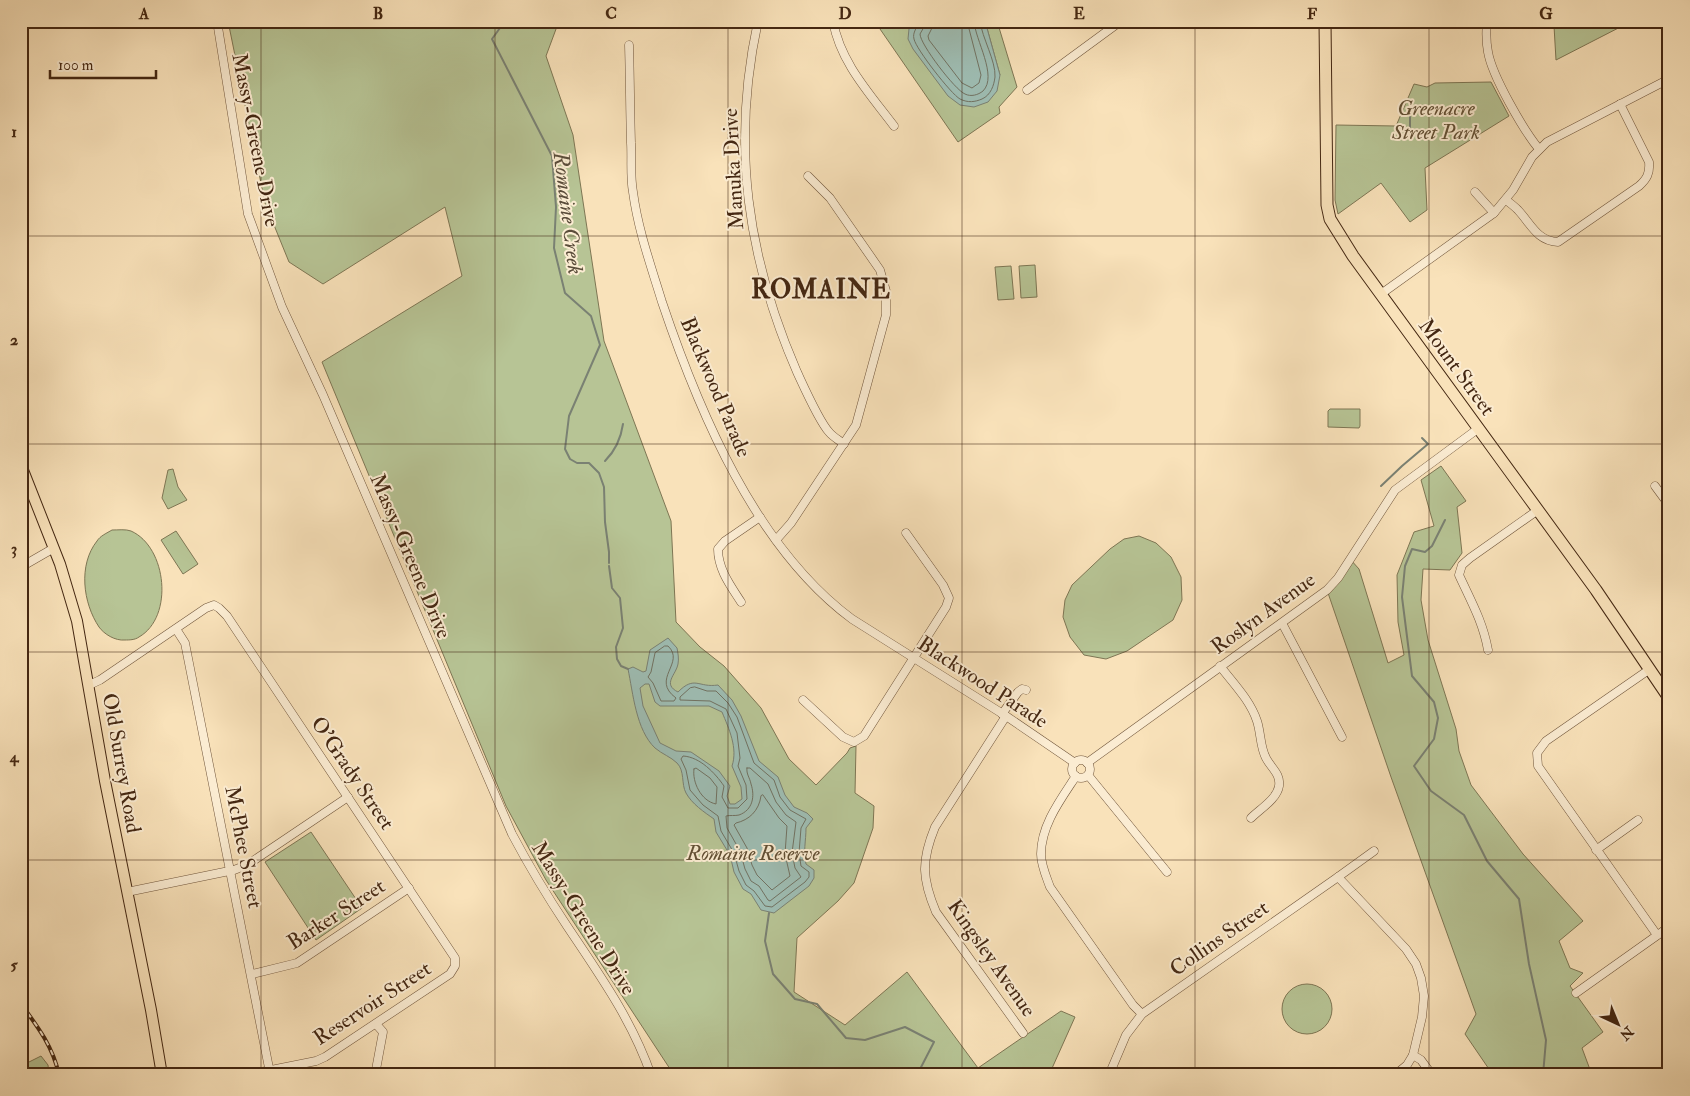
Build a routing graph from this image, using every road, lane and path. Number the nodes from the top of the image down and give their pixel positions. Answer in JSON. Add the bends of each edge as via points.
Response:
{"nodes":[{"id":1,"x":217,"y":21,"type":"edge"},
{"id":2,"x":758,"y":21,"type":"edge"},
{"id":3,"x":833,"y":21,"type":"edge"},
{"id":4,"x":1121,"y":21,"type":"edge"},
{"id":5,"x":1325,"y":21,"type":"edge"},
{"id":6,"x":1487,"y":21,"type":"edge"},
{"id":7,"x":629,"y":45,"type":"dead end"},
{"id":8,"x":1669,"y":79,"type":"edge"},
{"id":9,"x":1027,"y":90,"type":"dead end"},
{"id":10,"x":1620,"y":104,"type":"junction"},
{"id":11,"x":894,"y":126,"type":"dead end"},
{"id":12,"x":1539,"y":149,"type":"junction"},
{"id":13,"x":808,"y":176,"type":"dead end"},
{"id":14,"x":1475,"y":192,"type":"dead end"},
{"id":15,"x":1506,"y":200,"type":"junction"},
{"id":16,"x":1494,"y":213,"type":"junction"},
{"id":17,"x":1381,"y":294,"type":"junction"},
{"id":18,"x":1479,"y":428,"type":"junction"},
{"id":19,"x":844,"y":444,"type":"junction"},
{"id":20,"x":21,"y":466,"type":"edge"},
{"id":21,"x":1655,"y":486,"type":"dead end"},
{"id":22,"x":1669,"y":505,"type":"edge"},
{"id":23,"x":1538,"y":510,"type":"junction"},
{"id":24,"x":760,"y":517,"type":"junction"},
{"id":25,"x":906,"y":533,"type":"dead end"},
{"id":26,"x":776,"y":540,"type":"junction"},
{"id":27,"x":54,"y":548,"type":"junction"},
{"id":28,"x":21,"y":567,"type":"edge"},
{"id":29,"x":740,"y":602,"type":"dead end"},
{"id":30,"x":1282,"y":623,"type":"junction"},
{"id":31,"x":176,"y":629,"type":"junction"},
{"id":32,"x":1488,"y":650,"type":"dead end"},
{"id":33,"x":914,"y":659,"type":"junction"},
{"id":34,"x":1220,"y":666,"type":"junction"},
{"id":35,"x":1650,"y":669,"type":"junction"},
{"id":36,"x":89,"y":684,"type":"junction"},
{"id":37,"x":1026,"y":690,"type":"dead end"},
{"id":38,"x":1667,"y":692,"type":"edge"},
{"id":39,"x":803,"y":700,"type":"dead end"},
{"id":40,"x":1004,"y":715,"type":"junction"},
{"id":41,"x":1342,"y":737,"type":"dead end"},
{"id":42,"x":1075,"y":763,"type":"junction"},
{"id":43,"x":1087,"y":763,"type":"junction"},
{"id":44,"x":1076,"y":776,"type":"junction"},
{"id":45,"x":1088,"y":776,"type":"junction"},
{"id":46,"x":348,"y":797,"type":"junction"},
{"id":47,"x":1251,"y":818,"type":"dead end"},
{"id":48,"x":1638,"y":820,"type":"dead end"},
{"id":49,"x":1374,"y":850,"type":"dead end"},
{"id":50,"x":1596,"y":850,"type":"junction"},
{"id":51,"x":231,"y":871,"type":"junction"},
{"id":52,"x":1167,"y":872,"type":"dead end"},
{"id":53,"x":1338,"y":877,"type":"junction"},
{"id":54,"x":409,"y":888,"type":"junction"},
{"id":55,"x":127,"y":892,"type":"junction"},
{"id":56,"x":1669,"y":927,"type":"edge"},
{"id":57,"x":1657,"y":935,"type":"junction"},
{"id":58,"x":455,"y":966,"type":"joint"},
{"id":59,"x":252,"y":974,"type":"junction"},
{"id":60,"x":1576,"y":994,"type":"dead end"},
{"id":61,"x":1142,"y":1014,"type":"junction"},
{"id":62,"x":376,"y":1024,"type":"junction"},
{"id":63,"x":1023,"y":1033,"type":"dead end"},
{"id":64,"x":1413,"y":1055,"type":"junction"},
{"id":65,"x":270,"y":1072,"type":"edge"},
{"id":66,"x":162,"y":1075,"type":"edge"},
{"id":67,"x":246,"y":1075,"type":"edge"},
{"id":68,"x":375,"y":1075,"type":"edge"},
{"id":69,"x":651,"y":1075,"type":"edge"},
{"id":70,"x":1110,"y":1075,"type":"edge"},
{"id":71,"x":1395,"y":1075,"type":"edge"},
{"id":72,"x":1432,"y":1075,"type":"edge"}],
"edges":[{"from":1,"to":69,"type":"street","name":"Massy-Greene Drive","via":[[248,214],[282,307],[512,834],[536,878],[627,1019]]},
{"from":2,"to":19,"type":"street","name":"Manuka Drive","via":[[748,78],[745,147],[747,193],[756,252],[780,333],[802,382],[827,431]]},
{"from":3,"to":11,"type":"street","via":[[840,47],[851,67]]},
{"from":4,"to":9,"type":"street"},
{"from":5,"to":17,"type":"highway","name":"Mount Street","via":[[1327,205],[1330,219],[1341,238]]},
{"from":6,"to":12,"type":"street","via":[[1485,35],[1493,69]]},
{"from":7,"to":24,"type":"street","name":"Blackwood Parade","via":[[632,190],[643,241],[694,391],[720,447]]},
{"from":8,"to":10,"type":"street"},
{"from":10,"to":12,"type":"street"},
{"from":10,"to":15,"type":"street","via":[[1649,162],[1650,171],[1639,186],[1558,242],[1541,238]]},
{"from":12,"to":15,"type":"street"},
{"from":13,"to":19,"type":"street","via":[[830,198],[855,232],[880,270],[886,291],[886,315],[864,399],[856,424]]},
{"from":14,"to":16,"type":"street"},
{"from":15,"to":16,"type":"street"},
{"from":16,"to":17,"type":"street"},
{"from":17,"to":18,"type":"highway","name":"Mount Street"},
{"from":18,"to":23,"type":"highway","name":"Mount Street"},
{"from":18,"to":30,"type":"street","name":"Roslyn Avenue","via":[[1395,490],[1338,578]]},
{"from":19,"to":26,"type":"street"},
{"from":20,"to":27,"type":"main road","name":"Old Surrey Road"},
{"from":21,"to":22,"type":"street"},
{"from":23,"to":32,"type":"street","via":[[1462,565],[1459,575],[1485,631]]},
{"from":23,"to":35,"type":"highway","name":"Mount Street"},
{"from":24,"to":26,"type":"street","name":"Blackwood Parade"},
{"from":24,"to":29,"type":"street","via":[[718,549],[723,574]]},
{"from":25,"to":33,"type":"street","via":[[949,598]]},
{"from":26,"to":33,"type":"street","name":"Blackwood Parade","via":[[832,604]]},
{"from":27,"to":28,"type":"street"},
{"from":27,"to":36,"type":"main road","name":"Old Surrey Road","via":[[77,620]]},
{"from":30,"to":34,"type":"street","name":"Roslyn Avenue"},
{"from":30,"to":41,"type":"street"},
{"from":31,"to":36,"type":"street"},
{"from":31,"to":46,"type":"street","name":"O'Grady Street","via":[[206,608],[214,605],[219,608]]},
{"from":31,"to":51,"type":"street","name":"McPhee Street","via":[[185,643]]},
{"from":33,"to":39,"type":"street","via":[[864,736],[854,742],[843,737]]},
{"from":33,"to":40,"type":"street","name":"Blackwood Parade"},
{"from":34,"to":43,"type":"street","name":"Roslyn Avenue"},
{"from":34,"to":47,"type":"street","via":[[1251,707],[1262,749],[1279,780],[1274,796]]},
{"from":35,"to":38,"type":"highway","name":"Mount Street"},
{"from":35,"to":50,"type":"street","via":[[1546,741],[1537,753],[1538,766]]},
{"from":36,"to":55,"type":"main road","name":"Old Surrey Road"},
{"from":37,"to":40,"type":"street","name":"Kingsley Avenue","via":[[1018,692]]},
{"from":40,"to":42,"type":"street","name":"Blackwood Parade"},
{"from":40,"to":63,"type":"street","name":"Kingsley Avenue","via":[[935,827],[924,864],[928,892],[936,912]]},
{"from":42,"to":43,"type":"street"},
{"from":42,"to":44,"type":"street","via":[[1072,768]]},
{"from":43,"to":45,"type":"street","via":[[1090,768]]},
{"from":44,"to":45,"type":"street"},
{"from":44,"to":61,"type":"street","via":[[1043,834],[1043,870],[1050,887]]},
{"from":45,"to":52,"type":"street"},
{"from":46,"to":51,"type":"street","via":[[247,864]]},
{"from":46,"to":54,"type":"street","name":"O'Grady Street"},
{"from":48,"to":50,"type":"street"},
{"from":49,"to":53,"type":"street","name":"Collins Street"},
{"from":50,"to":57,"type":"street"},
{"from":51,"to":55,"type":"street"},
{"from":51,"to":59,"type":"street","name":"McPhee Street"},
{"from":53,"to":61,"type":"street","name":"Collins Street"},
{"from":53,"to":64,"type":"street","via":[[1406,949],[1416,964],[1424,996]]},
{"from":54,"to":58,"type":"street","name":"O'Grady Street","via":[[455,958]]},
{"from":54,"to":59,"type":"street","name":"Barker Street","via":[[297,963]]},
{"from":55,"to":66,"type":"main road","name":"Old Surrey Road"},
{"from":56,"to":57,"type":"street"},
{"from":57,"to":60,"type":"street"},
{"from":58,"to":62,"type":"street","name":"Reservoir Street","via":[[450,974]]},
{"from":59,"to":65,"type":"street","name":"McPhee Street"},
{"from":61,"to":70,"type":"street","name":"Collins Street","via":[[1126,1035]]},
{"from":62,"to":65,"type":"street","name":"Reservoir Street","via":[[325,1057]]},
{"from":62,"to":68,"type":"street","via":[[383,1032]]},
{"from":64,"to":71,"type":"street"},
{"from":64,"to":72,"type":"street"},
{"from":65,"to":67,"type":"street","name":"Reservoir Street"}]}
